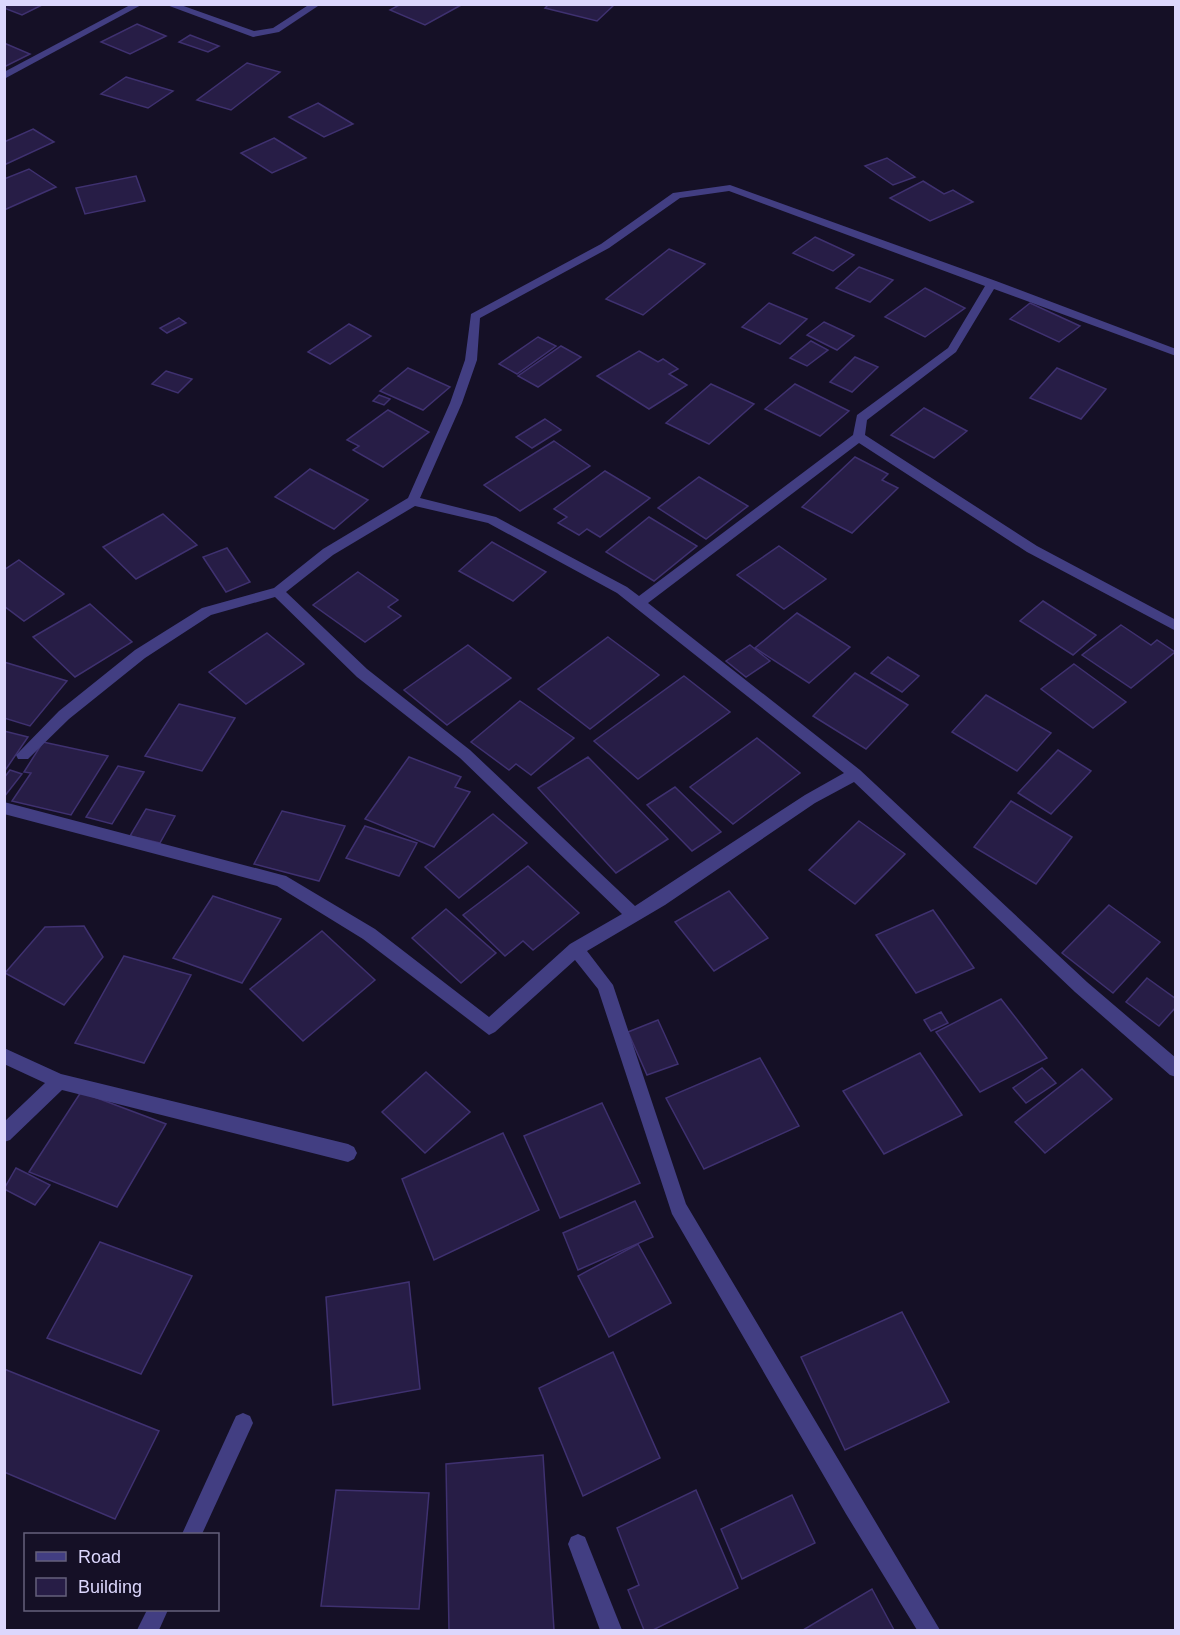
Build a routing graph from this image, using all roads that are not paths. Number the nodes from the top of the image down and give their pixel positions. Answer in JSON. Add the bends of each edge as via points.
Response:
{"nodes":[{"id":1,"x":139,"y":4,"type":"edge"},
{"id":2,"x":168,"y":4,"type":"edge"},
{"id":3,"x":317,"y":4,"type":"edge"},
{"id":4,"x":4,"y":76,"type":"edge"},
{"id":5,"x":992,"y":284,"type":"junction"},
{"id":6,"x":1176,"y":353,"type":"edge"},
{"id":7,"x":859,"y":437,"type":"junction"},
{"id":8,"x":413,"y":501,"type":"junction"},
{"id":9,"x":278,"y":592,"type":"junction"},
{"id":10,"x":638,"y":604,"type":"junction"},
{"id":11,"x":1176,"y":626,"type":"edge"},
{"id":12,"x":24,"y":755,"type":"dead end"},
{"id":13,"x":855,"y":774,"type":"junction"},
{"id":14,"x":4,"y":808,"type":"edge"},
{"id":15,"x":634,"y":915,"type":"junction"},
{"id":16,"x":576,"y":949,"type":"junction"},
{"id":17,"x":4,"y":1056,"type":"edge"},
{"id":18,"x":1176,"y":1069,"type":"edge"},
{"id":19,"x":59,"y":1081,"type":"junction"},
{"id":20,"x":4,"y":1134,"type":"edge"},
{"id":21,"x":348,"y":1153,"type":"dead end"},
{"id":22,"x":243,"y":1423,"type":"dead end"},
{"id":23,"x":192,"y":1533,"type":"edge"},
{"id":24,"x":578,"y":1544,"type":"dead end"},
{"id":25,"x":158,"y":1611,"type":"edge"},
{"id":26,"x":148,"y":1630,"type":"edge"},
{"id":27,"x":611,"y":1630,"type":"edge"},
{"id":28,"x":929,"y":1630,"type":"edge"}],
"edges":[{"from":1,"to":4,"type":"street"},
{"from":2,"to":3,"type":"street","via":[[253,34],[276,30]]},
{"from":5,"to":6,"type":"street"},
{"from":5,"to":7,"type":"street","via":[[952,350],[861,418]]},
{"from":5,"to":8,"type":"street","via":[[730,188],[677,195],[605,246],[475,316],[471,360]]},
{"from":7,"to":10,"type":"street"},
{"from":7,"to":11,"type":"street","via":[[1032,549]]},
{"from":8,"to":9,"type":"street","via":[[328,552]]},
{"from":8,"to":10,"type":"street","via":[[492,520],[622,590]]},
{"from":9,"to":12,"type":"street","via":[[207,611],[159,641],[64,715]]},
{"from":9,"to":15,"type":"street","via":[[362,673],[465,754]]},
{"from":10,"to":13,"type":"street"},
{"from":13,"to":15,"type":"street","via":[[810,799]]},
{"from":13,"to":18,"type":"street","via":[[1081,987]]},
{"from":14,"to":16,"type":"street","via":[[281,881],[369,934],[489,1027]]},
{"from":15,"to":16,"type":"street"},
{"from":16,"to":28,"type":"street","via":[[605,985],[678,1208]]},
{"from":17,"to":19,"type":"street"},
{"from":19,"to":20,"type":"street"},
{"from":19,"to":21,"type":"street"},
{"from":22,"to":23,"type":"street"},
{"from":24,"to":27,"type":"street"},
{"from":25,"to":26,"type":"street"}]}
